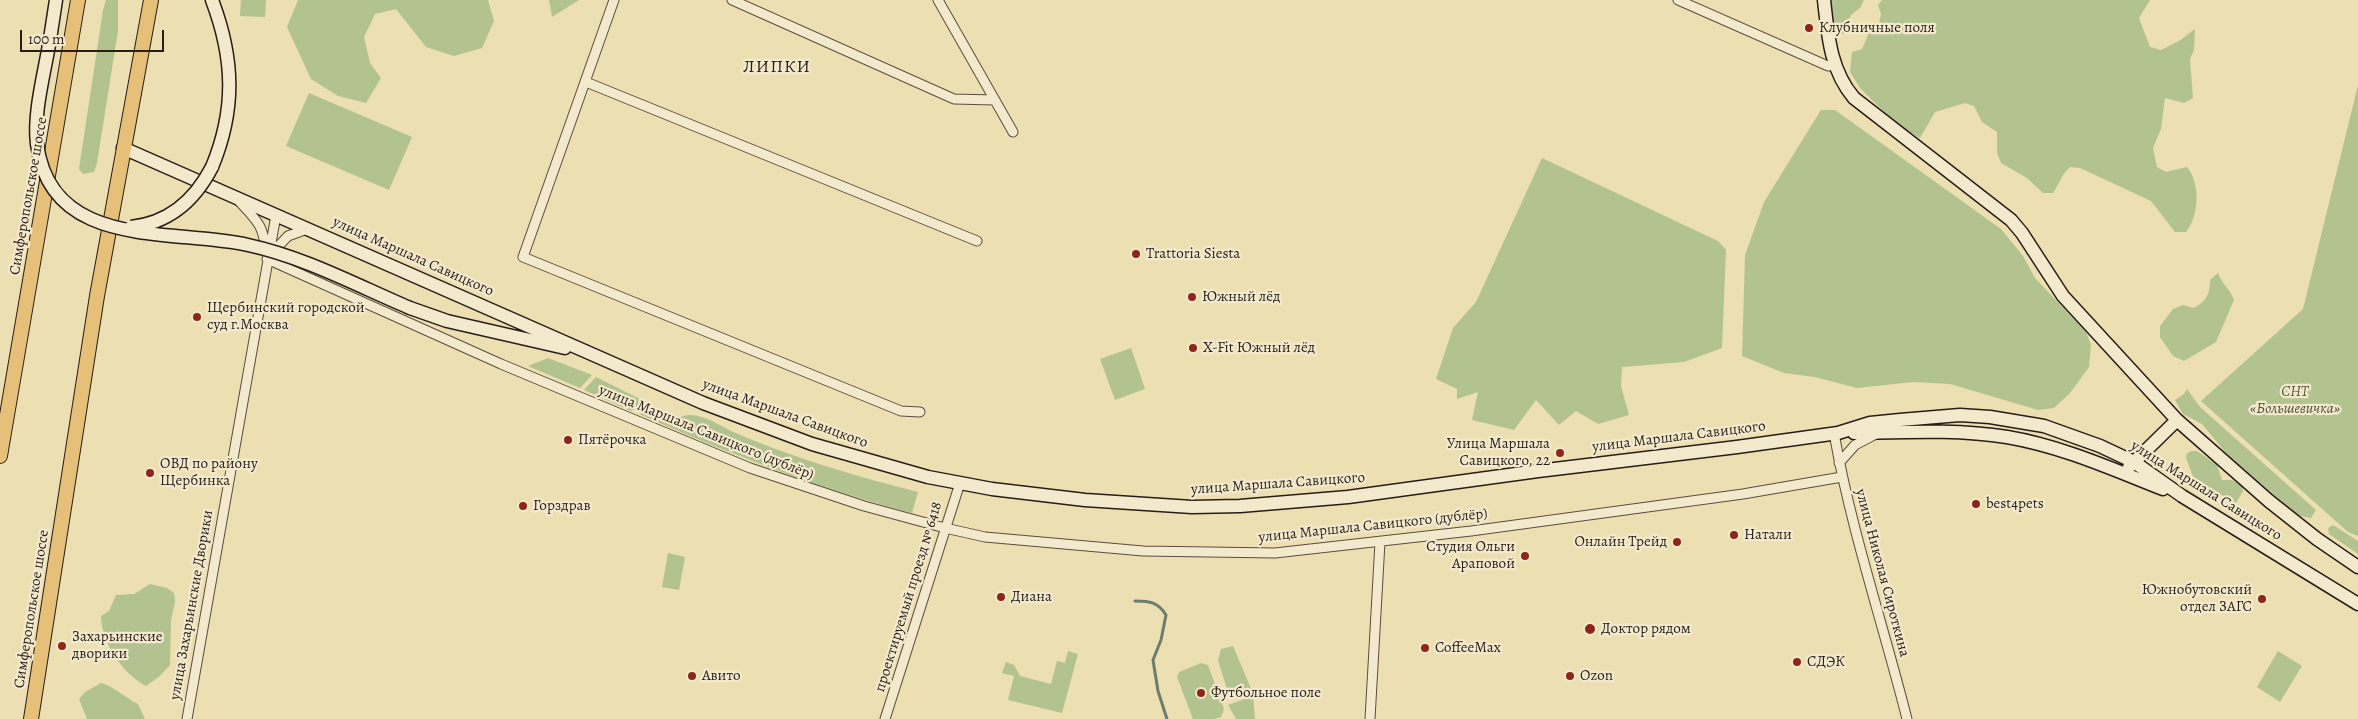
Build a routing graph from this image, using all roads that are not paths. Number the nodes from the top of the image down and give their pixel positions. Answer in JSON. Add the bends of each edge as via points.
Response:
{"nodes":[{"id":1,"x":56,"y":0,"type":"edge"},
{"id":2,"x":78,"y":0,"type":"edge"},
{"id":3,"x":151,"y":0,"type":"edge"},
{"id":4,"x":212,"y":0,"type":"edge"},
{"id":5,"x":614,"y":0,"type":"edge"},
{"id":6,"x":732,"y":0,"type":"edge"},
{"id":7,"x":938,"y":0,"type":"edge"},
{"id":8,"x":1678,"y":0,"type":"edge"},
{"id":9,"x":1824,"y":0,"type":"edge"},
{"id":10,"x":1835,"y":65,"type":"junction"},
{"id":11,"x":586,"y":82,"type":"junction"},
{"id":12,"x":995,"y":100,"type":"junction"},
{"id":13,"x":1013,"y":132,"type":"dead end"},
{"id":14,"x":124,"y":148,"type":"junction"},
{"id":15,"x":237,"y":198,"type":"junction"},
{"id":16,"x":276,"y":215,"type":"junction"},
{"id":17,"x":116,"y":228,"type":"junction"},
{"id":18,"x":307,"y":229,"type":"junction"},
{"id":19,"x":977,"y":241,"type":"dead end"},
{"id":20,"x":267,"y":259,"type":"junction"},
{"id":21,"x":594,"y":355,"type":"junction"},
{"id":22,"x":920,"y":412,"type":"dead end"},
{"id":23,"x":2177,"y":420,"type":"junction"},
{"id":24,"x":1881,"y":432,"type":"junction"},
{"id":25,"x":1836,"y":433,"type":"junction"},
{"id":26,"x":0,"y":456,"type":"edge"},
{"id":27,"x":2134,"y":462,"type":"junction"},
{"id":28,"x":1839,"y":463,"type":"junction"},
{"id":29,"x":2123,"y":474,"type":"junction"},
{"id":30,"x":1842,"y":477,"type":"junction"},
{"id":31,"x":960,"y":483,"type":"junction"},
{"id":32,"x":2182,"y":496,"type":"junction"},
{"id":33,"x":945,"y":528,"type":"junction"},
{"id":34,"x":1380,"y":542,"type":"junction"},
{"id":35,"x":2358,"y":567,"type":"edge"},
{"id":36,"x":2358,"y":604,"type":"edge"},
{"id":37,"x":31,"y":719,"type":"edge"},
{"id":38,"x":187,"y":719,"type":"edge"},
{"id":39,"x":885,"y":719,"type":"edge"},
{"id":40,"x":1370,"y":719,"type":"edge"},
{"id":41,"x":1907,"y":719,"type":"edge"}],
"edges":[{"from":1,"to":17,"type":"street","bridge":true,"via":[[38,117],[37,144],[45,173],[55,191],[91,221]]},
{"from":2,"to":26,"type":"main road","name":"Симферопольское шоссе"},
{"from":3,"to":14,"type":"main road"},
{"from":4,"to":17,"type":"street","bridge":true,"via":[[229,57],[230,76],[226,123],[212,167],[201,188],[171,214],[150,224]]},
{"from":5,"to":11,"type":"street"},
{"from":6,"to":12,"type":"street","via":[[954,98]]},
{"from":7,"to":12,"type":"street"},
{"from":8,"to":10,"type":"street","via":[[1828,66]]},
{"from":9,"to":10,"type":"street"},
{"from":10,"to":23,"type":"street","via":[[1854,98],[2011,220],[2063,296]]},
{"from":11,"to":19,"type":"street"},
{"from":11,"to":22,"type":"street","via":[[524,257],[901,411]]},
{"from":12,"to":13,"type":"street"},
{"from":14,"to":15,"type":"street","name":"улица Маршала Савицкого"},
{"from":14,"to":37,"type":"main road","name":"Симферопольское шоссе","via":[[97,296]]},
{"from":15,"to":16,"type":"street","name":"улица Маршала Савицкого"},
{"from":15,"to":20,"type":"street","name":"улица Захарьинские Дворики","via":[[261,224]]},
{"from":16,"to":18,"type":"street","name":"улица Маршала Савицкого"},
{"from":16,"to":20,"type":"street","name":"улица Захарьинские Дворики"},
{"from":17,"to":21,"type":"street","bridge":true,"via":[[220,239],[278,253],[447,321]]},
{"from":18,"to":20,"type":"street","via":[[288,236]]},
{"from":18,"to":21,"type":"street","name":"улица Маршала Савицкого"},
{"from":20,"to":33,"type":"street","name":"улица Маршала Савицкого (дублёр)","via":[[501,364],[750,468],[811,490]]},
{"from":20,"to":38,"type":"street","name":"улица Захарьинские Дворики"},
{"from":21,"to":31,"type":"street","name":"улица Маршала Савицкого","via":[[703,403],[812,444],[878,464]]},
{"from":23,"to":27,"type":"street"},
{"from":23,"to":35,"type":"street","via":[[2270,501]]},
{"from":24,"to":25,"type":"street"},
{"from":24,"to":28,"type":"street","via":[[1855,445]]},
{"from":24,"to":29,"type":"street","via":[[1932,431],[2007,438],[2074,455]]},
{"from":25,"to":27,"type":"street","name":"улица Маршала Савицкого","via":[[1870,423],[1915,418],[1990,417],[2044,426]]},
{"from":25,"to":28,"type":"street","name":"улица Николая Сироткина"},
{"from":25,"to":31,"type":"street","name":"улица Маршала Савицкого","via":[[1348,497],[1240,506],[1124,504]]},
{"from":27,"to":29,"type":"street"},
{"from":27,"to":32,"type":"street","name":"улица Маршала Савицкого"},
{"from":28,"to":30,"type":"street","name":"улица Николая Сироткина"},
{"from":29,"to":32,"type":"street"},
{"from":30,"to":34,"type":"street","name":"улица Маршала Савицкого (дублёр)","via":[[1743,494]]},
{"from":30,"to":41,"type":"street","name":"улица Николая Сироткина"},
{"from":31,"to":33,"type":"street","name":"проектируемый проезд № 6418"},
{"from":32,"to":36,"type":"street","name":"улица Маршала Савицкого"},
{"from":33,"to":34,"type":"street","name":"улица Маршала Савицкого (дублёр)","via":[[1010,540],[1143,551],[1275,553]]},
{"from":33,"to":39,"type":"street","name":"проектируемый проезд № 6418"},
{"from":34,"to":40,"type":"street"}]}
